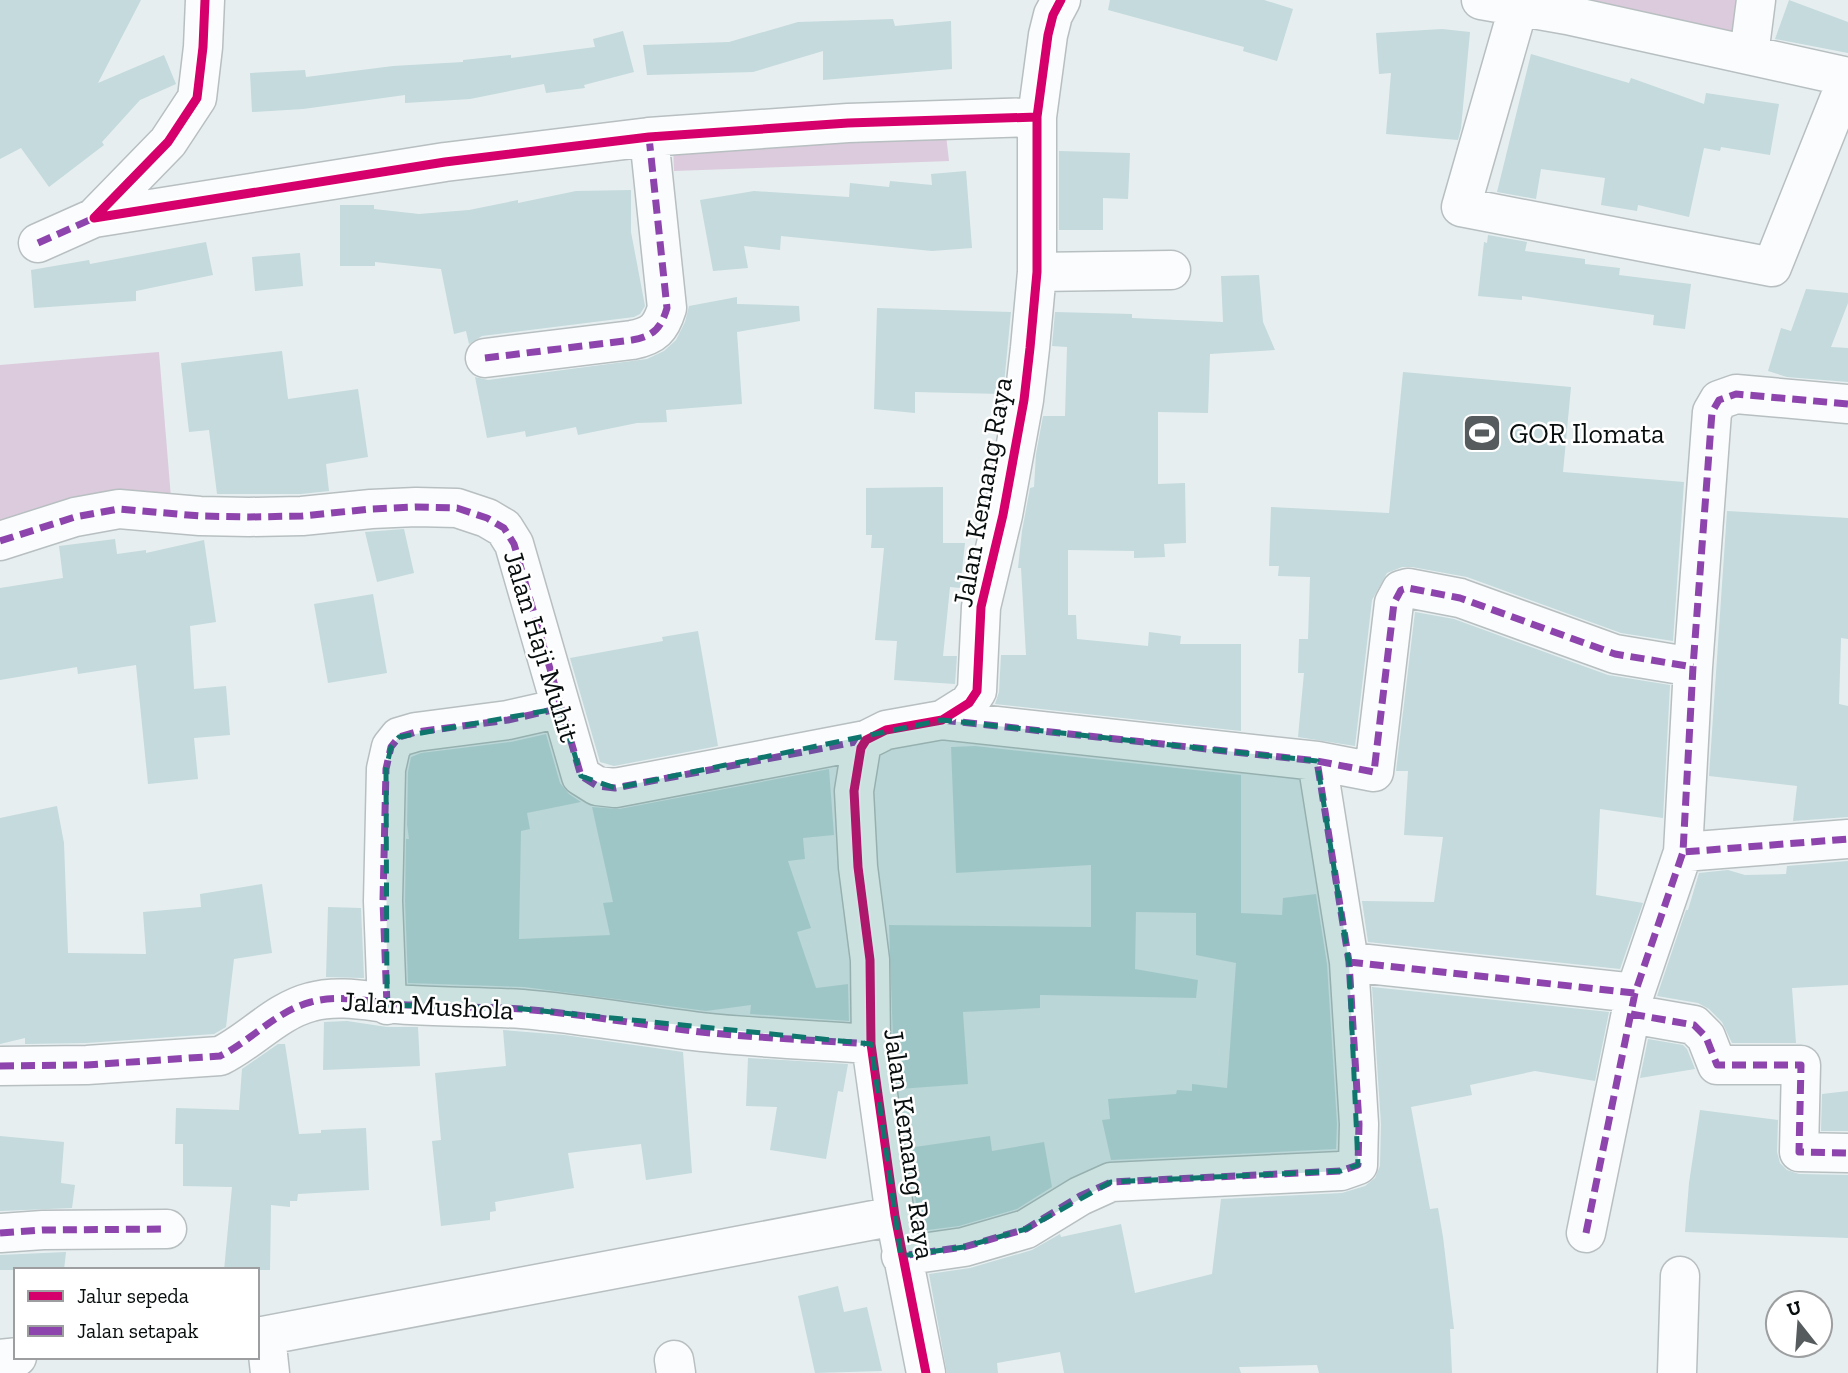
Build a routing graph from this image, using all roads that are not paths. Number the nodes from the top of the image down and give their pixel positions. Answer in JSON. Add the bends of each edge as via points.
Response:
{"nodes":[{"id":1,"x":205,"y":0,"type":"edge"},
{"id":2,"x":1061,"y":0,"type":"edge"},
{"id":3,"x":1481,"y":0,"type":"edge"},
{"id":4,"x":1756,"y":0,"type":"edge"},
{"id":5,"x":1519,"y":5,"type":"junction"},
{"id":6,"x":1569,"y":7,"type":"edge"},
{"id":7,"x":1749,"y":55,"type":"junction"},
{"id":8,"x":1848,"y":77,"type":"edge"},
{"id":9,"x":1037,"y":117,"type":"junction"},
{"id":10,"x":649,"y":137,"type":"junction"},
{"id":11,"x":94,"y":218,"type":"junction"},
{"id":12,"x":38,"y":243,"type":"dead end"},
{"id":13,"x":1171,"y":270,"type":"dead end"},
{"id":14,"x":1037,"y":272,"type":"junction"},
{"id":15,"x":485,"y":358,"type":"dead end"},
{"id":16,"x":1848,"y":404,"type":"edge"},
{"id":17,"x":0,"y":541,"type":"edge"},
{"id":18,"x":1693,"y":667,"type":"junction"},
{"id":19,"x":561,"y":708,"type":"junction"},
{"id":20,"x":943,"y":720,"type":"junction"},
{"id":21,"x":866,"y":740,"type":"junction"},
{"id":22,"x":1317,"y":761,"type":"junction"},
{"id":23,"x":1848,"y":839,"type":"edge"},
{"id":24,"x":1683,"y":852,"type":"junction"},
{"id":25,"x":1349,"y":962,"type":"junction"},
{"id":26,"x":387,"y":1004,"type":"junction"},
{"id":27,"x":1633,"y":1004,"type":"junction"},
{"id":28,"x":871,"y":1045,"type":"junction"},
{"id":29,"x":0,"y":1066,"type":"edge"},
{"id":30,"x":1848,"y":1153,"type":"edge"},
{"id":31,"x":895,"y":1216,"type":"junction"},
{"id":32,"x":167,"y":1229,"type":"dead end"},
{"id":33,"x":0,"y":1233,"type":"edge"},
{"id":34,"x":1586,"y":1233,"type":"dead end"},
{"id":35,"x":901,"y":1256,"type":"junction"},
{"id":36,"x":1680,"y":1276,"type":"dead end"},
{"id":37,"x":262,"y":1336,"type":"edge"},
{"id":38,"x":270,"y":1373,"type":"edge"},
{"id":39,"x":926,"y":1373,"type":"edge"},
{"id":40,"x":1677,"y":1373,"type":"edge"}],
"edges":[{"from":1,"to":11,"type":"street","via":[[197,98],[167,142]]},
{"from":2,"to":9,"type":"street","name":"Jalan Kemang Raya","via":[[1048,34]]},
{"from":3,"to":5,"type":"street"},
{"from":4,"to":7,"type":"street"},
{"from":5,"to":6,"type":"street"},
{"from":5,"to":8,"type":"street","via":[[1461,206],[1772,267]]},
{"from":6,"to":7,"type":"street"},
{"from":7,"to":8,"type":"street"},
{"from":9,"to":10,"type":"street","via":[[848,123]]},
{"from":9,"to":14,"type":"street","name":"Jalan Kemang Raya"},
{"from":10,"to":11,"type":"street","via":[[445,162]]},
{"from":10,"to":15,"type":"street","via":[[667,307],[656,332],[647,338]]},
{"from":11,"to":12,"type":"street"},
{"from":13,"to":14,"type":"street"},
{"from":14,"to":20,"type":"street","name":"Jalan Kemang Raya","via":[[1024,400],[981,607],[977,691],[969,704]]},
{"from":16,"to":18,"type":"street","via":[[1736,394],[1715,405]]},
{"from":17,"to":19,"type":"street","name":"Jalan Haji Muhit","via":[[75,517],[119,509],[249,517],[457,508],[504,528],[514,544]]},
{"from":18,"to":22,"type":"street","via":[[1615,654],[1460,598],[1408,588],[1401,590],[1394,603],[1374,772]]},
{"from":18,"to":24,"type":"street"},
{"from":19,"to":21,"type":"street","name":"Jalan Haji Muhit","via":[[582,776],[597,786],[614,788]]},
{"from":19,"to":26,"type":"street","via":[[416,732],[399,737],[391,747],[386,769],[383,901]]},
{"from":20,"to":21,"type":"street","name":"Jalan Kemang Raya","via":[[886,730]]},
{"from":20,"to":22,"type":"street"},
{"from":21,"to":28,"type":"street","name":"Jalan Kemang Raya","via":[[854,790],[870,960]]},
{"from":22,"to":25,"type":"street"},
{"from":23,"to":24,"type":"street"},
{"from":24,"to":27,"type":"street"},
{"from":25,"to":27,"type":"street"},
{"from":25,"to":35,"type":"street","via":[[1358,1165],[1341,1171],[1111,1182],[1016,1233],[964,1247]]},
{"from":26,"to":28,"type":"street","name":"Jalan Mushola","via":[[523,1009],[704,1032]]},
{"from":26,"to":29,"type":"street","name":"Jalan Mushola","via":[[309,1002],[220,1056]]},
{"from":27,"to":30,"type":"street","via":[[1694,1025],[1706,1037],[1717,1065],[1801,1065],[1800,1152]]},
{"from":27,"to":34,"type":"street"},
{"from":28,"to":31,"type":"street","name":"Jalan Kemang Raya"},
{"from":31,"to":35,"type":"street","name":"Jalan Kemang Raya"},
{"from":31,"to":37,"type":"street"},
{"from":32,"to":33,"type":"street"},
{"from":35,"to":39,"type":"street","name":"Jalan Kemang Raya"},
{"from":36,"to":40,"type":"street"},
{"from":37,"to":38,"type":"street"}]}
